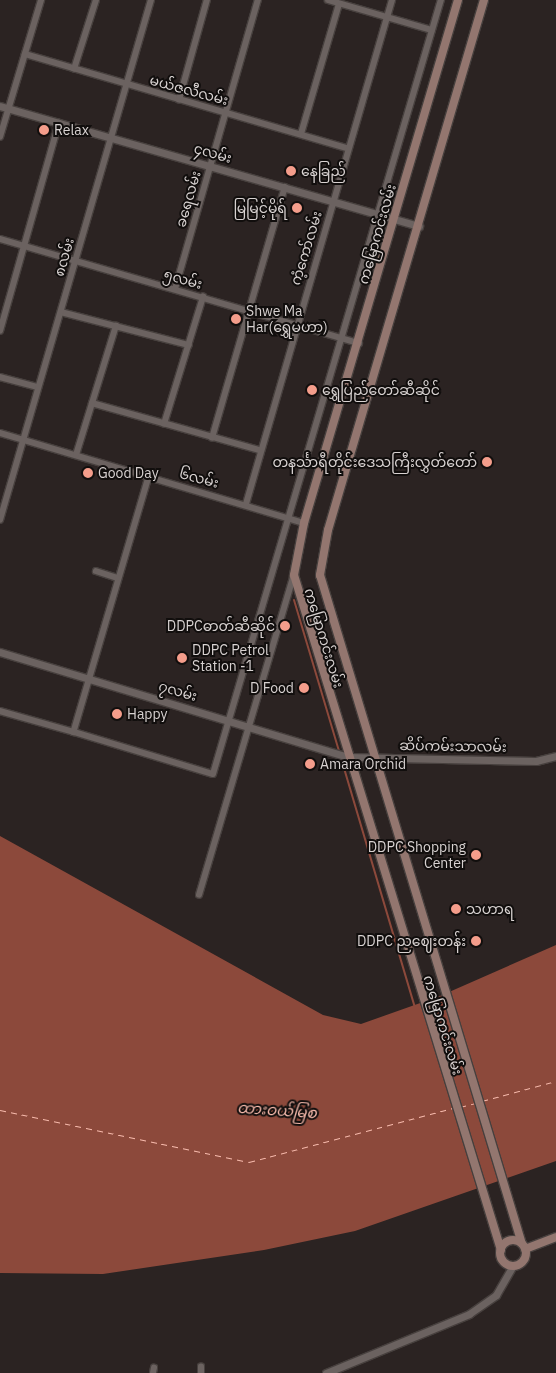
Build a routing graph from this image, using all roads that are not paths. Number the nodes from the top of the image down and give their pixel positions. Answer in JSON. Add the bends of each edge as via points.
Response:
{"nodes":[{"id":1,"x":42,"y":0,"type":"edge"},
{"id":2,"x":96,"y":0,"type":"edge"},
{"id":3,"x":151,"y":0,"type":"edge"},
{"id":4,"x":207,"y":0,"type":"edge"},
{"id":5,"x":258,"y":0,"type":"edge"},
{"id":6,"x":328,"y":0,"type":"edge"},
{"id":7,"x":392,"y":0,"type":"edge"},
{"id":8,"x":441,"y":0,"type":"edge"},
{"id":9,"x":458,"y":0,"type":"edge"},
{"id":10,"x":484,"y":0,"type":"edge"},
{"id":11,"x":339,"y":4,"type":"junction"},
{"id":12,"x":387,"y":16,"type":"junction"},
{"id":13,"x":432,"y":30,"type":"junction"},
{"id":14,"x":25,"y":54,"type":"junction"},
{"id":15,"x":74,"y":69,"type":"junction"},
{"id":16,"x":126,"y":85,"type":"junction"},
{"id":17,"x":179,"y":100,"type":"junction"},
{"id":18,"x":0,"y":106,"type":"edge"},
{"id":19,"x":8,"y":108,"type":"junction"},
{"id":20,"x":225,"y":113,"type":"junction"},
{"id":21,"x":59,"y":123,"type":"junction"},
{"id":22,"x":302,"y":134,"type":"junction"},
{"id":23,"x":0,"y":137,"type":"edge"},
{"id":24,"x":112,"y":137,"type":"junction"},
{"id":25,"x":347,"y":148,"type":"junction"},
{"id":26,"x":211,"y":165,"type":"junction"},
{"id":27,"x":285,"y":187,"type":"junction"},
{"id":28,"x":334,"y":201,"type":"junction"},
{"id":29,"x":378,"y":214,"type":"junction"},
{"id":30,"x":395,"y":219,"type":"junction"},
{"id":31,"x":419,"y":226,"type":"junction"},
{"id":32,"x":0,"y":239,"type":"edge"},
{"id":33,"x":24,"y":246,"type":"junction"},
{"id":34,"x":76,"y":262,"type":"junction"},
{"id":35,"x":175,"y":289,"type":"junction"},
{"id":36,"x":203,"y":297,"type":"junction"},
{"id":37,"x":248,"y":311,"type":"junction"},
{"id":38,"x":61,"y":312,"type":"junction"},
{"id":39,"x":296,"y":324,"type":"junction"},
{"id":40,"x":116,"y":326,"type":"junction"},
{"id":41,"x":0,"y":331,"type":"edge"},
{"id":42,"x":342,"y":338,"type":"junction"},
{"id":43,"x":359,"y":343,"type":"junction"},
{"id":44,"x":188,"y":345,"type":"junction"},
{"id":45,"x":0,"y":377,"type":"edge"},
{"id":46,"x":38,"y":387,"type":"junction"},
{"id":47,"x":92,"y":403,"type":"junction"},
{"id":48,"x":164,"y":424,"type":"junction"},
{"id":49,"x":0,"y":433,"type":"edge"},
{"id":50,"x":212,"y":438,"type":"junction"},
{"id":51,"x":22,"y":440,"type":"junction"},
{"id":52,"x":259,"y":450,"type":"junction"},
{"id":53,"x":76,"y":454,"type":"junction"},
{"id":54,"x":149,"y":477,"type":"junction"},
{"id":55,"x":246,"y":504,"type":"junction"},
{"id":56,"x":291,"y":518,"type":"junction"},
{"id":57,"x":0,"y":520,"type":"edge"},
{"id":58,"x":304,"y":522,"type":"junction"},
{"id":59,"x":96,"y":571,"type":"dead end"},
{"id":60,"x":294,"y":575,"type":"junction"},
{"id":61,"x":117,"y":578,"type":"junction"},
{"id":62,"x":0,"y":652,"type":"edge"},
{"id":63,"x":87,"y":678,"type":"junction"},
{"id":64,"x":0,"y":711,"type":"edge"},
{"id":65,"x":231,"y":720,"type":"junction"},
{"id":66,"x":248,"y":725,"type":"junction"},
{"id":67,"x":74,"y":732,"type":"junction"},
{"id":68,"x":348,"y":756,"type":"junction"},
{"id":69,"x":556,"y":756,"type":"edge"},
{"id":70,"x":374,"y":757,"type":"junction"},
{"id":71,"x":199,"y":895,"type":"dead end"},
{"id":72,"x":556,"y":1237,"type":"edge"},
{"id":73,"x":524,"y":1246,"type":"junction"},
{"id":74,"x":501,"y":1250,"type":"junction"},
{"id":75,"x":513,"y":1266,"type":"junction"},
{"id":76,"x":326,"y":1373,"type":"edge"}],
"edges":[{"from":1,"to":14,"type":"street"},
{"from":2,"to":15,"type":"street"},
{"from":3,"to":16,"type":"street","name":"၈လမ်း"},
{"from":4,"to":17,"type":"street"},
{"from":5,"to":20,"type":"street","name":"ခရေလမ်း"},
{"from":6,"to":11,"type":"street"},
{"from":7,"to":12,"type":"street","name":"ကံ့ကော်လမ်း"},
{"from":8,"to":13,"type":"street"},
{"from":9,"to":30,"type":"main road","name":"ကမြောကင်းလမ်း"},
{"from":10,"to":31,"type":"main road","name":"ကမြောကင်းလမ်း"},
{"from":11,"to":12,"type":"street"},
{"from":11,"to":22,"type":"street"},
{"from":12,"to":13,"type":"street"},
{"from":12,"to":25,"type":"street","name":"ကံ့ကော်လမ်း"},
{"from":13,"to":29,"type":"street"},
{"from":14,"to":15,"type":"street","name":"မယ်ဇလီလမ်း"},
{"from":14,"to":19,"type":"street"},
{"from":15,"to":16,"type":"street","name":"မယ်ဇလီလမ်း"},
{"from":16,"to":17,"type":"street","name":"မယ်ဇလီလမ်း"},
{"from":16,"to":24,"type":"street","name":"၈လမ်း"},
{"from":17,"to":20,"type":"street","name":"မယ်ဇလီလမ်း"},
{"from":18,"to":19,"type":"street","name":"၄လမ်း"},
{"from":19,"to":21,"type":"street","name":"၄လမ်း"},
{"from":19,"to":23,"type":"street"},
{"from":20,"to":22,"type":"street","name":"မယ်ဇလီလမ်း"},
{"from":20,"to":26,"type":"street","name":"ခရေလမ်း"},
{"from":21,"to":24,"type":"street","name":"၄လမ်း"},
{"from":21,"to":33,"type":"street"},
{"from":22,"to":25,"type":"street","name":"မယ်ဇလီလမ်း"},
{"from":24,"to":26,"type":"street","name":"၄လမ်း"},
{"from":24,"to":34,"type":"street","name":"၈လမ်း"},
{"from":25,"to":28,"type":"street","name":"ကံ့ကော်လမ်း"},
{"from":26,"to":27,"type":"street","name":"၄လမ်း"},
{"from":26,"to":35,"type":"street","name":"ခရေလမ်း"},
{"from":27,"to":28,"type":"street","name":"၄လမ်း"},
{"from":27,"to":37,"type":"street"},
{"from":28,"to":29,"type":"street","name":"၄လမ်း"},
{"from":28,"to":39,"type":"street","name":"ကံ့ကော်လမ်း"},
{"from":29,"to":30,"type":"street","name":"၄လမ်း"},
{"from":29,"to":42,"type":"street"},
{"from":30,"to":31,"type":"street","name":"၄လမ်း"},
{"from":30,"to":43,"type":"main road","name":"ကမြောကင်းလမ်း"},
{"from":31,"to":70,"type":"main road","name":"ကမြောကင်းလမ်း","via":[[321,563],[322,586]]},
{"from":32,"to":33,"type":"street","name":"၅လမ်း"},
{"from":33,"to":34,"type":"street","name":"၅လမ်း"},
{"from":33,"to":41,"type":"street"},
{"from":34,"to":35,"type":"street","name":"၅လမ်း"},
{"from":34,"to":38,"type":"street","name":"၈လမ်း"},
{"from":35,"to":36,"type":"street","name":"၅လမ်း"},
{"from":36,"to":37,"type":"street","name":"၅လမ်း"},
{"from":36,"to":44,"type":"street"},
{"from":37,"to":39,"type":"street","name":"၅လမ်း"},
{"from":37,"to":50,"type":"street"},
{"from":38,"to":40,"type":"street"},
{"from":38,"to":46,"type":"street","name":"၈လမ်း"},
{"from":39,"to":42,"type":"street","name":"၅လမ်း"},
{"from":39,"to":52,"type":"street","name":"ကံ့ကော်လမ်း"},
{"from":40,"to":44,"type":"street"},
{"from":40,"to":47,"type":"street"},
{"from":42,"to":43,"type":"street","name":"၅လမ်း"},
{"from":42,"to":56,"type":"street"},
{"from":43,"to":58,"type":"main road","name":"ကမြောကင်းလမ်း"},
{"from":44,"to":48,"type":"street"},
{"from":45,"to":46,"type":"street"},
{"from":46,"to":51,"type":"street","name":"၈လမ်း"},
{"from":47,"to":48,"type":"street"},
{"from":47,"to":53,"type":"street"},
{"from":48,"to":50,"type":"street"},
{"from":49,"to":51,"type":"street","name":"၆လမ်း"},
{"from":50,"to":52,"type":"street"},
{"from":51,"to":53,"type":"street","name":"၆လမ်း"},
{"from":51,"to":57,"type":"street","name":"၈လမ်း"},
{"from":52,"to":55,"type":"street","name":"ကံ့ကော်လမ်း"},
{"from":53,"to":54,"type":"street","name":"၆လမ်း"},
{"from":54,"to":55,"type":"street","name":"၆လမ်း"},
{"from":54,"to":61,"type":"street"},
{"from":55,"to":56,"type":"street","name":"၆လမ်း"},
{"from":56,"to":58,"type":"street","name":"၆လမ်း"},
{"from":56,"to":65,"type":"street"},
{"from":58,"to":60,"type":"main road","name":"ကမြောကင်းလမ်း"},
{"from":59,"to":61,"type":"street"},
{"from":60,"to":66,"type":"street"},
{"from":60,"to":68,"type":"main road","name":"ကမြောကင်းလမ်း"},
{"from":61,"to":63,"type":"street"},
{"from":62,"to":63,"type":"street","name":"၇လမ်း"},
{"from":63,"to":65,"type":"street","name":"၇လမ်း"},
{"from":63,"to":67,"type":"street"},
{"from":64,"to":67,"type":"street"},
{"from":65,"to":66,"type":"street","name":"၇လမ်း"},
{"from":65,"to":67,"type":"street","via":[[216,771],[209,775]]},
{"from":66,"to":68,"type":"street","name":"၇လမ်း"},
{"from":66,"to":71,"type":"street"},
{"from":68,"to":70,"type":"street","name":"ဆိပ်ကမ်းသာလမ်း"},
{"from":68,"to":74,"type":"main road","name":"ကမြောကင်းလမ်း"},
{"from":69,"to":70,"type":"street","name":"ဆိပ်ကမ်းသာလမ်း","via":[[536,761]]},
{"from":70,"to":73,"type":"main road","name":"ကမြောကင်းလမ်း"},
{"from":72,"to":73,"type":"main road"},
{"from":73,"to":74,"type":"main road","via":[[510,1240]]},
{"from":73,"to":75,"type":"main road","via":[[524,1259]]},
{"from":74,"to":75,"type":"main road","via":[[504,1262]]},
{"from":75,"to":76,"type":"street","via":[[496,1294],[469,1314]]}]}
